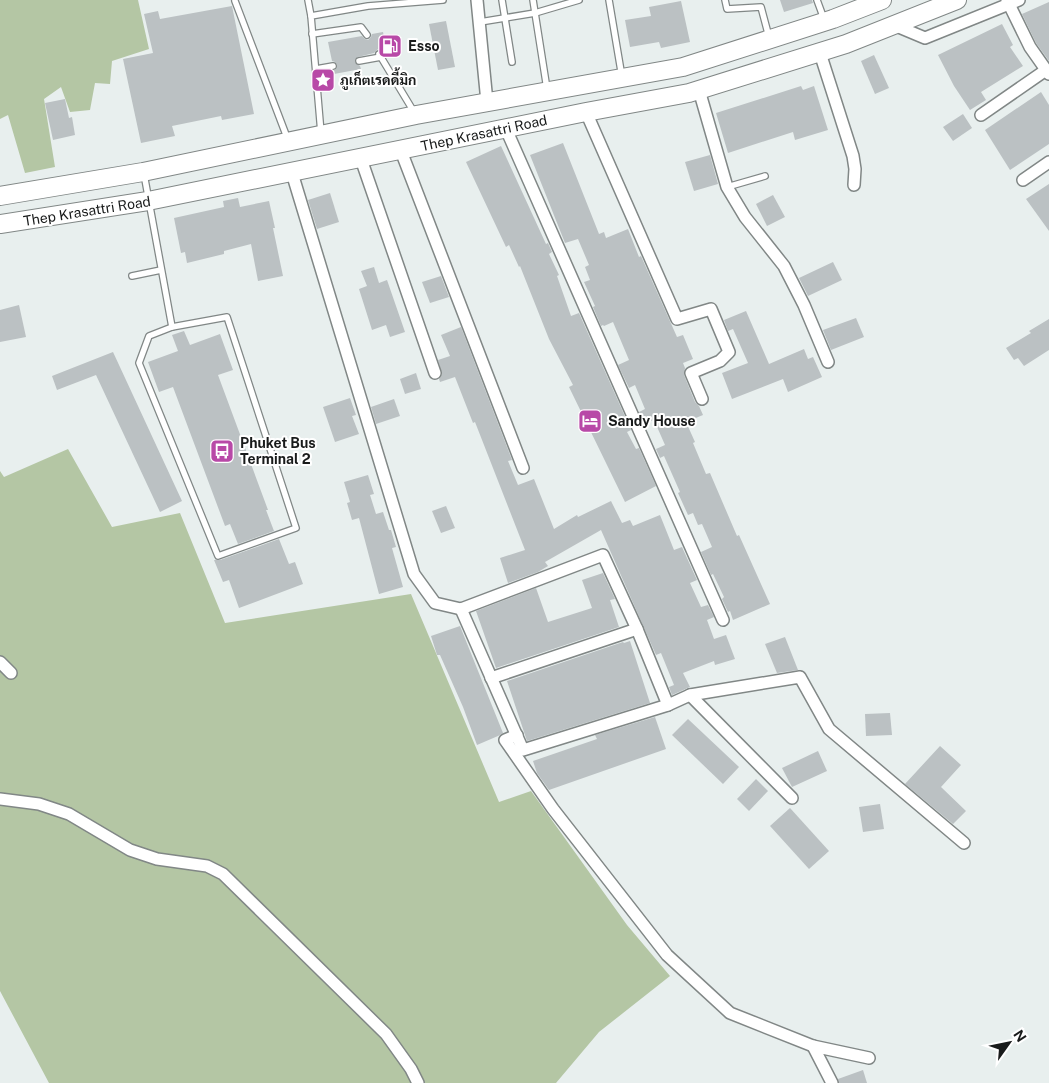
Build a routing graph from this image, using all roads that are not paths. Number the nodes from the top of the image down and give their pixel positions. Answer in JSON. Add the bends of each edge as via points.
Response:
{"nodes":[{"id":1,"x":308,"y":0,"type":"edge"},
{"id":2,"x":443,"y":0,"type":"edge"},
{"id":3,"x":477,"y":0,"type":"edge"},
{"id":4,"x":502,"y":0,"type":"edge"},
{"id":5,"x":533,"y":0,"type":"edge"},
{"id":6,"x":579,"y":0,"type":"edge"},
{"id":7,"x":609,"y":0,"type":"edge"},
{"id":8,"x":725,"y":0,"type":"edge"},
{"id":9,"x":760,"y":0,"type":"edge"},
{"id":10,"x":818,"y":0,"type":"edge"},
{"id":11,"x":882,"y":0,"type":"edge"},
{"id":12,"x":957,"y":0,"type":"edge"},
{"id":13,"x":235,"y":2,"type":"dead end"},
{"id":14,"x":400,"y":2,"type":"edge"},
{"id":15,"x":1012,"y":2,"type":"edge"},
{"id":16,"x":760,"y":7,"type":"junction"},
{"id":17,"x":535,"y":13,"type":"junction"},
{"id":18,"x":311,"y":16,"type":"junction"},
{"id":19,"x":504,"y":18,"type":"junction"},
{"id":20,"x":480,"y":22,"type":"junction"},
{"id":21,"x":825,"y":22,"type":"junction"},
{"id":22,"x":894,"y":25,"type":"junction"},
{"id":23,"x":312,"y":34,"type":"junction"},
{"id":24,"x":367,"y":35,"type":"dead end"},
{"id":25,"x":770,"y":39,"type":"junction"},
{"id":26,"x":820,"y":53,"type":"junction"},
{"id":27,"x":359,"y":61,"type":"dead end"},
{"id":28,"x":512,"y":62,"type":"dead end"},
{"id":29,"x":332,"y":66,"type":"dead end"},
{"id":30,"x":316,"y":69,"type":"junction"},
{"id":31,"x":1048,"y":72,"type":"edge"},
{"id":32,"x":622,"y":78,"type":"junction"},
{"id":33,"x":699,"y":90,"type":"junction"},
{"id":34,"x":548,"y":92,"type":"junction"},
{"id":35,"x":487,"y":102,"type":"junction"},
{"id":36,"x":586,"y":112,"type":"junction"},
{"id":37,"x":416,"y":115,"type":"junction"},
{"id":38,"x":981,"y":115,"type":"dead end"},
{"id":39,"x":506,"y":129,"type":"junction"},
{"id":40,"x":322,"y":135,"type":"junction"},
{"id":41,"x":289,"y":142,"type":"junction"},
{"id":42,"x":401,"y":151,"type":"junction"},
{"id":43,"x":361,"y":159,"type":"junction"},
{"id":44,"x":1049,"y":162,"type":"edge"},
{"id":45,"x":143,"y":172,"type":"junction"},
{"id":46,"x":292,"y":173,"type":"junction"},
{"id":47,"x":765,"y":176,"type":"dead end"},
{"id":48,"x":1023,"y":180,"type":"dead end"},
{"id":49,"x":854,"y":185,"type":"dead end"},
{"id":50,"x":727,"y":187,"type":"junction"},
{"id":51,"x":0,"y":196,"type":"edge"},
{"id":52,"x":148,"y":201,"type":"junction"},
{"id":53,"x":0,"y":224,"type":"edge"},
{"id":54,"x":161,"y":270,"type":"junction"},
{"id":55,"x":132,"y":276,"type":"dead end"},
{"id":56,"x":172,"y":327,"type":"junction"},
{"id":57,"x":828,"y":362,"type":"dead end"},
{"id":58,"x":435,"y":373,"type":"dead end"},
{"id":59,"x":702,"y":399,"type":"dead end"},
{"id":60,"x":523,"y":468,"type":"dead end"},
{"id":61,"x":461,"y":609,"type":"junction"},
{"id":62,"x":723,"y":620,"type":"dead end"},
{"id":63,"x":637,"y":629,"type":"junction"},
{"id":64,"x":0,"y":662,"type":"edge"},
{"id":65,"x":11,"y":672,"type":"dead end"},
{"id":66,"x":491,"y":678,"type":"junction"},
{"id":67,"x":690,"y":695,"type":"junction"},
{"id":68,"x":668,"y":705,"type":"junction"},
{"id":69,"x":517,"y":735,"type":"junction"},
{"id":70,"x":792,"y":798,"type":"dead end"},
{"id":71,"x":0,"y":799,"type":"edge"},
{"id":72,"x":964,"y":843,"type":"dead end"},
{"id":73,"x":813,"y":1046,"type":"junction"},
{"id":74,"x":869,"y":1058,"type":"dead end"},
{"id":75,"x":418,"y":1083,"type":"edge"},
{"id":76,"x":832,"y":1083,"type":"edge"}],
"edges":[{"from":1,"to":18,"type":"lane"},
{"from":2,"to":14,"type":"lane"},
{"from":3,"to":20,"type":"street"},
{"from":4,"to":19,"type":"lane"},
{"from":5,"to":17,"type":"lane"},
{"from":6,"to":17,"type":"lane"},
{"from":7,"to":32,"type":"lane"},
{"from":8,"to":16,"type":"lane","via":[[727,9]]},
{"from":9,"to":16,"type":"lane"},
{"from":10,"to":21,"type":"lane"},
{"from":11,"to":21,"type":"main road","name":"Thep Krasattri Road"},
{"from":12,"to":22,"type":"main road","name":"Thep Krasattri Road"},
{"from":13,"to":41,"type":"lane"},
{"from":14,"to":18,"type":"lane"},
{"from":15,"to":22,"type":"street","via":[[925,38]]},
{"from":15,"to":31,"type":"street","via":[[1030,47]]},
{"from":16,"to":25,"type":"lane"},
{"from":17,"to":19,"type":"lane"},
{"from":17,"to":34,"type":"lane"},
{"from":18,"to":23,"type":"lane"},
{"from":19,"to":20,"type":"lane"},
{"from":19,"to":28,"type":"lane"},
{"from":20,"to":35,"type":"street"},
{"from":21,"to":25,"type":"main road","name":"Thep Krasattri Road"},
{"from":22,"to":26,"type":"main road","name":"Thep Krasattri Road"},
{"from":23,"to":24,"type":"lane","via":[[361,27]]},
{"from":23,"to":30,"type":"lane"},
{"from":25,"to":32,"type":"main road","name":"Thep Krasattri Road","via":[[683,67]]},
{"from":26,"to":33,"type":"main road","name":"Thep Krasattri Road"},
{"from":26,"to":49,"type":"street","via":[[853,156]]},
{"from":27,"to":37,"type":"lane","via":[[380,55]]},
{"from":29,"to":30,"type":"lane"},
{"from":30,"to":40,"type":"lane"},
{"from":31,"to":38,"type":"street"},
{"from":32,"to":34,"type":"main road","name":"Thep Krasattri Road"},
{"from":33,"to":36,"type":"main road","name":"Thep Krasattri Road"},
{"from":33,"to":50,"type":"street"},
{"from":34,"to":35,"type":"main road","name":"Thep Krasattri Road"},
{"from":35,"to":37,"type":"main road","name":"Thep Krasattri Road"},
{"from":36,"to":39,"type":"main road","name":"Thep Krasattri Road"},
{"from":36,"to":59,"type":"street","via":[[677,319],[712,309],[728,352],[720,362],[691,373]]},
{"from":37,"to":40,"type":"main road","name":"Thep Krasattri Road"},
{"from":39,"to":42,"type":"main road","name":"Thep Krasattri Road"},
{"from":39,"to":62,"type":"street"},
{"from":40,"to":41,"type":"main road","name":"Thep Krasattri Road"},
{"from":41,"to":45,"type":"main road","name":"Thep Krasattri Road"},
{"from":42,"to":43,"type":"main road","name":"Thep Krasattri Road"},
{"from":42,"to":60,"type":"street"},
{"from":43,"to":46,"type":"main road","name":"Thep Krasattri Road"},
{"from":43,"to":58,"type":"street"},
{"from":44,"to":48,"type":"street"},
{"from":45,"to":51,"type":"main road","name":"Thep Krasattri Road"},
{"from":45,"to":52,"type":"lane"},
{"from":46,"to":52,"type":"main road","name":"Thep Krasattri Road"},
{"from":46,"to":61,"type":"street","via":[[414,574],[435,603]]},
{"from":47,"to":50,"type":"lane"},
{"from":50,"to":57,"type":"street","via":[[745,217],[784,266]]},
{"from":52,"to":53,"type":"main road","name":"Thep Krasattri Road"},
{"from":52,"to":54,"type":"lane"},
{"from":54,"to":55,"type":"lane"},
{"from":54,"to":56,"type":"lane"},
{"from":56,"to":56,"type":"lane","via":[[149,336],[139,363],[218,556],[296,528],[227,317]]},
{"from":61,"to":63,"type":"street","via":[[603,555]]},
{"from":61,"to":66,"type":"street"},
{"from":63,"to":66,"type":"street"},
{"from":63,"to":68,"type":"street"},
{"from":64,"to":65,"type":"street"},
{"from":66,"to":69,"type":"street"},
{"from":67,"to":68,"type":"street"},
{"from":67,"to":70,"type":"street"},
{"from":67,"to":72,"type":"street","via":[[800,677],[829,729]]},
{"from":68,"to":69,"type":"street","via":[[523,750]]},
{"from":69,"to":73,"type":"street","via":[[505,740],[553,809],[668,955],[730,1013]]},
{"from":71,"to":75,"type":"street","via":[[69,814],[130,850],[157,859],[207,866],[223,874],[386,1034]]},
{"from":73,"to":74,"type":"street"},
{"from":73,"to":76,"type":"street"}]}
